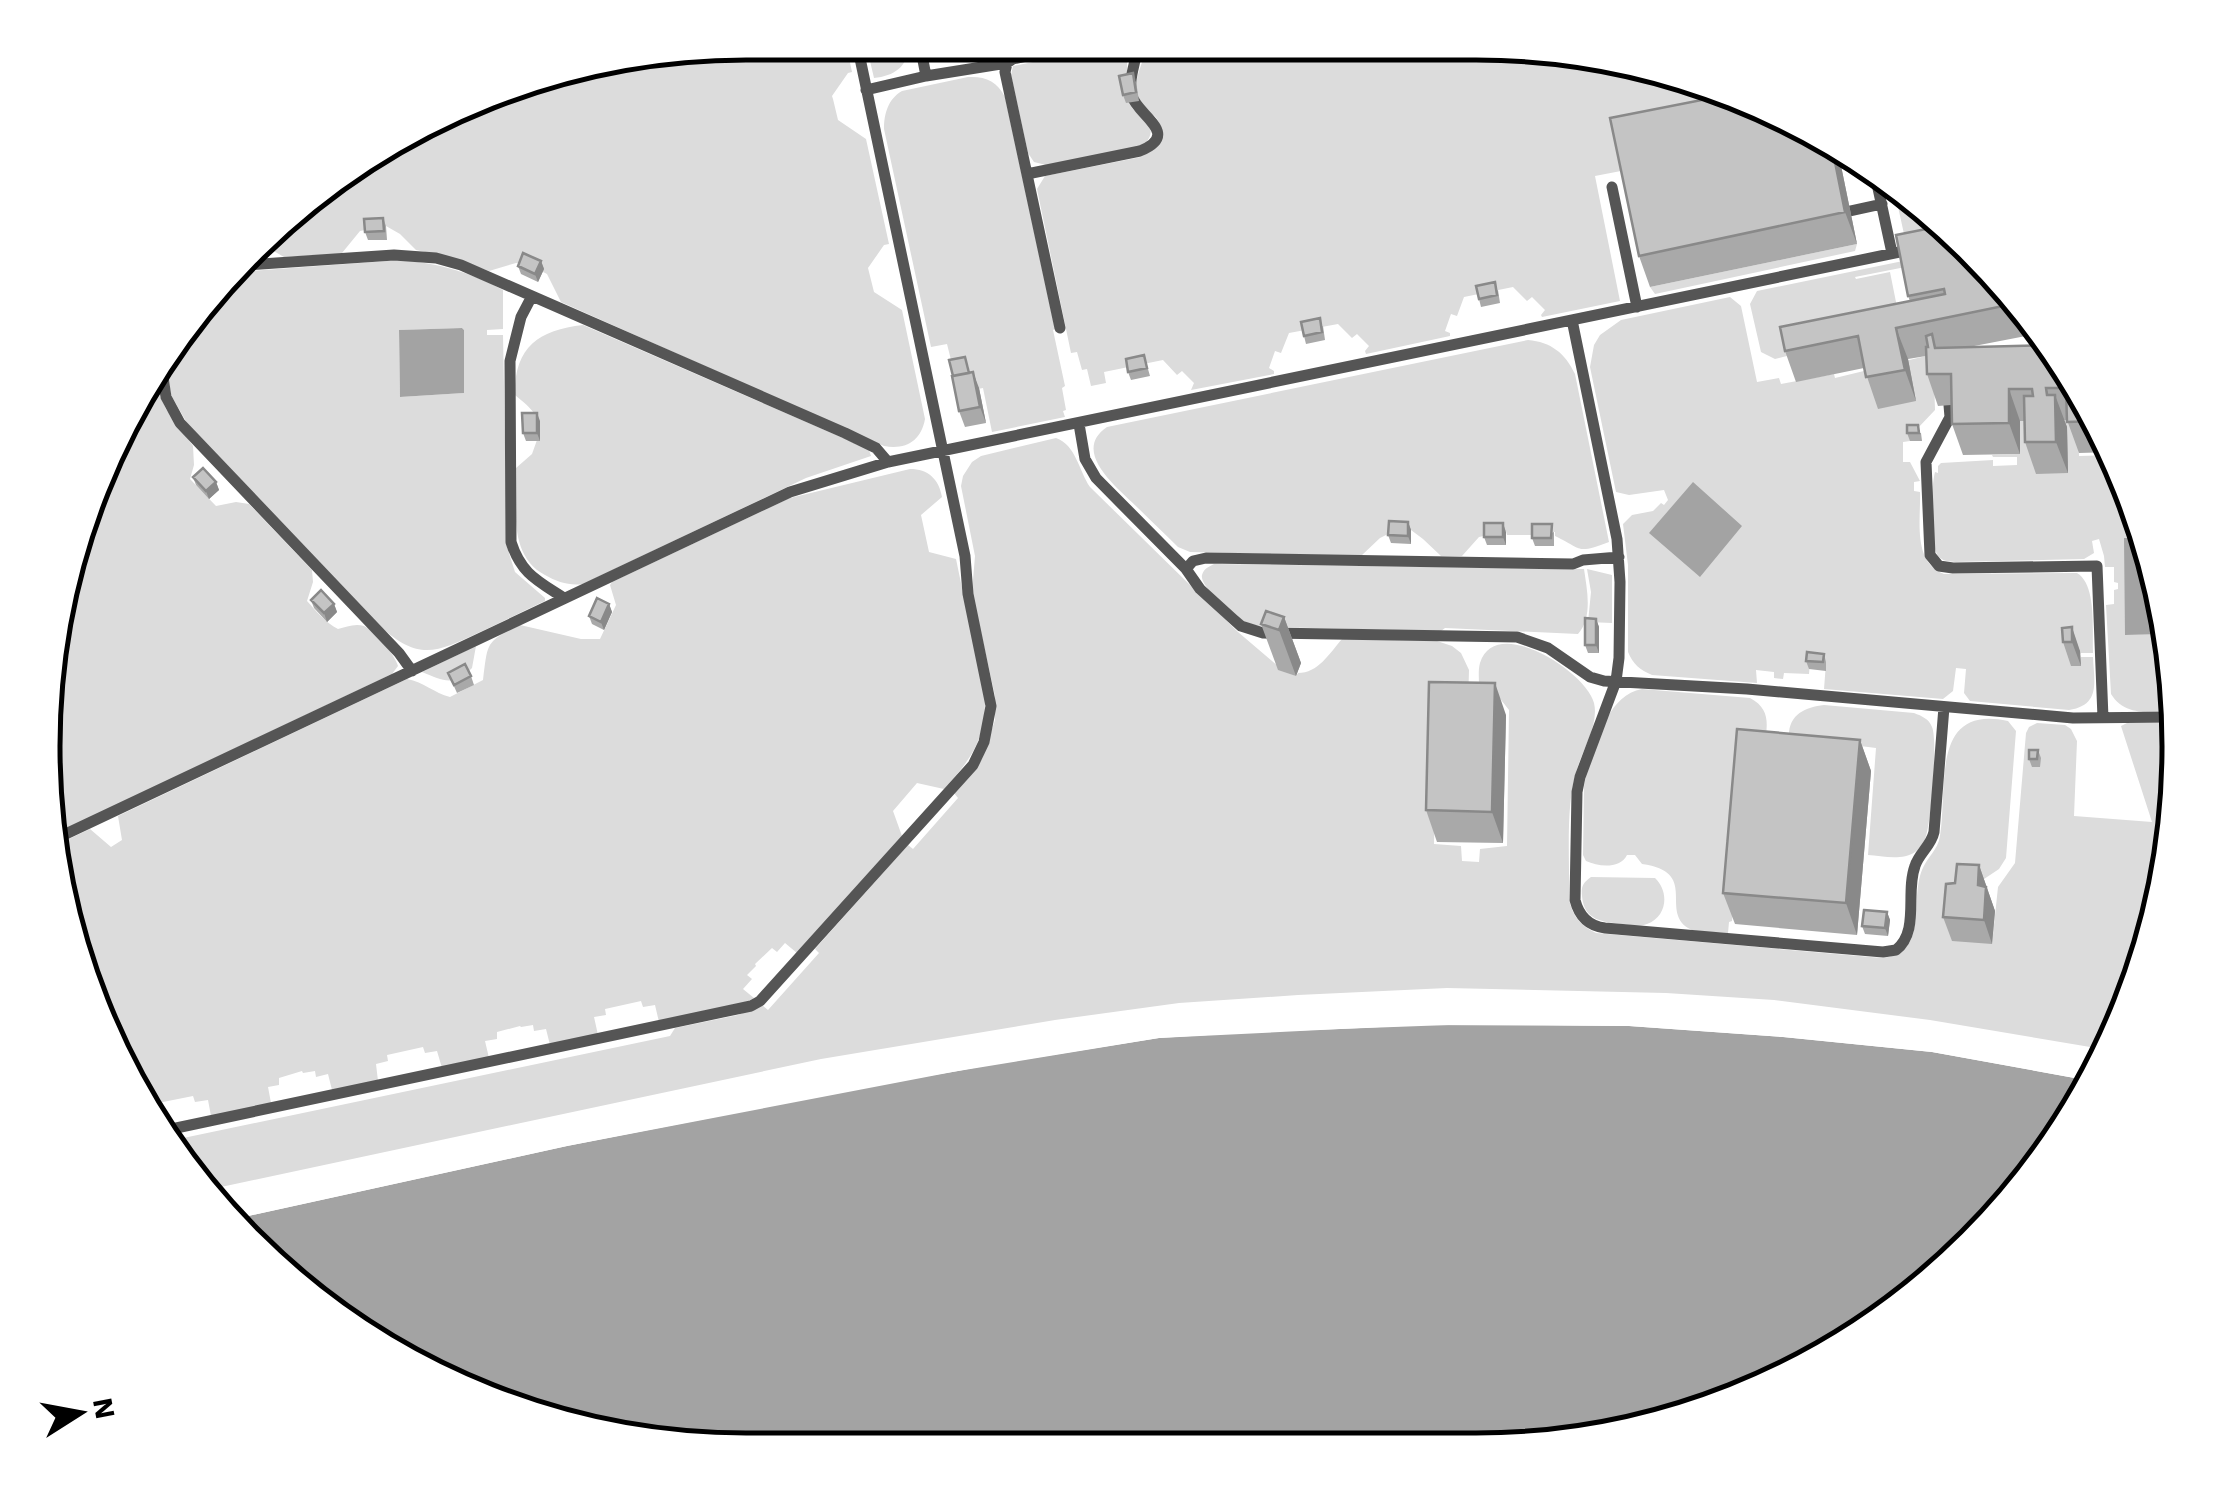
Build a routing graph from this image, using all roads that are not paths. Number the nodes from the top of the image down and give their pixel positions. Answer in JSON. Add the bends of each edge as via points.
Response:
{"nodes":[{"id":1,"x":860,"y":60,"type":"edge"},
{"id":2,"x":923,"y":60,"type":"edge"},
{"id":3,"x":1012,"y":60,"type":"edge"},
{"id":4,"x":1135,"y":60,"type":"edge"},
{"id":5,"x":1007,"y":63,"type":"junction"},
{"id":6,"x":926,"y":76,"type":"junction"},
{"id":7,"x":866,"y":90,"type":"junction"},
{"id":8,"x":1027,"y":174,"type":"junction"},
{"id":9,"x":1612,"y":187,"type":"dead end"},
{"id":10,"x":1879,"y":192,"type":"edge"},
{"id":11,"x":1882,"y":204,"type":"junction"},
{"id":12,"x":1850,"y":211,"type":"dead end"},
{"id":13,"x":1638,"y":226,"type":"edge"},
{"id":14,"x":1621,"y":229,"type":"junction"},
{"id":15,"x":1926,"y":246,"type":"edge"},
{"id":16,"x":1892,"y":253,"type":"junction"},
{"id":17,"x":258,"y":264,"type":"edge"},
{"id":18,"x":532,"y":296,"type":"junction"},
{"id":19,"x":1637,"y":306,"type":"junction"},
{"id":20,"x":1572,"y":320,"type":"junction"},
{"id":21,"x":1060,"y":328,"type":"dead end"},
{"id":22,"x":164,"y":384,"type":"edge"},
{"id":23,"x":1949,"y":406,"type":"edge"},
{"id":24,"x":1080,"y":424,"type":"junction"},
{"id":25,"x":943,"y":452,"type":"junction"},
{"id":26,"x":888,"y":462,"type":"junction"},
{"id":27,"x":1619,"y":557,"type":"junction"},
{"id":28,"x":1186,"y":569,"type":"junction"},
{"id":29,"x":564,"y":598,"type":"junction"},
{"id":30,"x":412,"y":670,"type":"junction"},
{"id":31,"x":1616,"y":681,"type":"junction"},
{"id":32,"x":1944,"y":707,"type":"junction"},
{"id":33,"x":2161,"y":717,"type":"edge"},
{"id":34,"x":2103,"y":718,"type":"junction"},
{"id":35,"x":66,"y":834,"type":"edge"},
{"id":36,"x":176,"y":1128,"type":"edge"}],
"edges":[{"from":1,"to":7,"type":"lane"},
{"from":2,"to":6,"type":"lane"},
{"from":3,"to":5,"type":"lane"},
{"from":4,"to":8,"type":"lane","via":[[1130,83],[1135,104],[1156,126],[1152,144]]},
{"from":5,"to":6,"type":"lane"},
{"from":5,"to":8,"type":"lane"},
{"from":6,"to":7,"type":"lane"},
{"from":7,"to":25,"type":"lane"},
{"from":8,"to":21,"type":"lane"},
{"from":9,"to":14,"type":"lane"},
{"from":10,"to":11,"type":"lane"},
{"from":11,"to":12,"type":"lane"},
{"from":11,"to":16,"type":"lane"},
{"from":13,"to":14,"type":"lane"},
{"from":14,"to":19,"type":"lane"},
{"from":15,"to":16,"type":"lane"},
{"from":16,"to":19,"type":"lane"},
{"from":17,"to":18,"type":"lane","via":[[423,256]]},
{"from":18,"to":26,"type":"lane","via":[[845,433]]},
{"from":18,"to":29,"type":"lane","via":[[510,360],[512,542],[528,574]]},
{"from":19,"to":20,"type":"lane"},
{"from":20,"to":24,"type":"lane"},
{"from":20,"to":27,"type":"lane"},
{"from":22,"to":30,"type":"lane","via":[[180,423]]},
{"from":23,"to":34,"type":"lane","via":[[1950,417],[1926,462],[1930,556],[1953,568],[2097,566]]},
{"from":24,"to":25,"type":"lane"},
{"from":24,"to":28,"type":"lane","via":[[1085,459],[1096,478]]},
{"from":25,"to":26,"type":"lane"},
{"from":25,"to":36,"type":"lane","via":[[990,692],[984,742],[973,765],[760,1001]]},
{"from":26,"to":29,"type":"lane","via":[[790,492]]},
{"from":27,"to":28,"type":"lane","via":[[1572,564],[1206,558]]},
{"from":27,"to":31,"type":"lane"},
{"from":28,"to":31,"type":"lane","via":[[1233,620],[1252,630],[1517,638],[1548,648],[1590,678]]},
{"from":29,"to":30,"type":"lane"},
{"from":30,"to":35,"type":"lane"},
{"from":31,"to":32,"type":"lane"},
{"from":31,"to":32,"type":"lane","via":[[1577,792],[1575,900],[1586,920],[1605,928],[1882,952],[1896,950],[1908,936],[1914,867],[1933,838]]},
{"from":32,"to":34,"type":"lane"},
{"from":33,"to":34,"type":"lane"}]}
